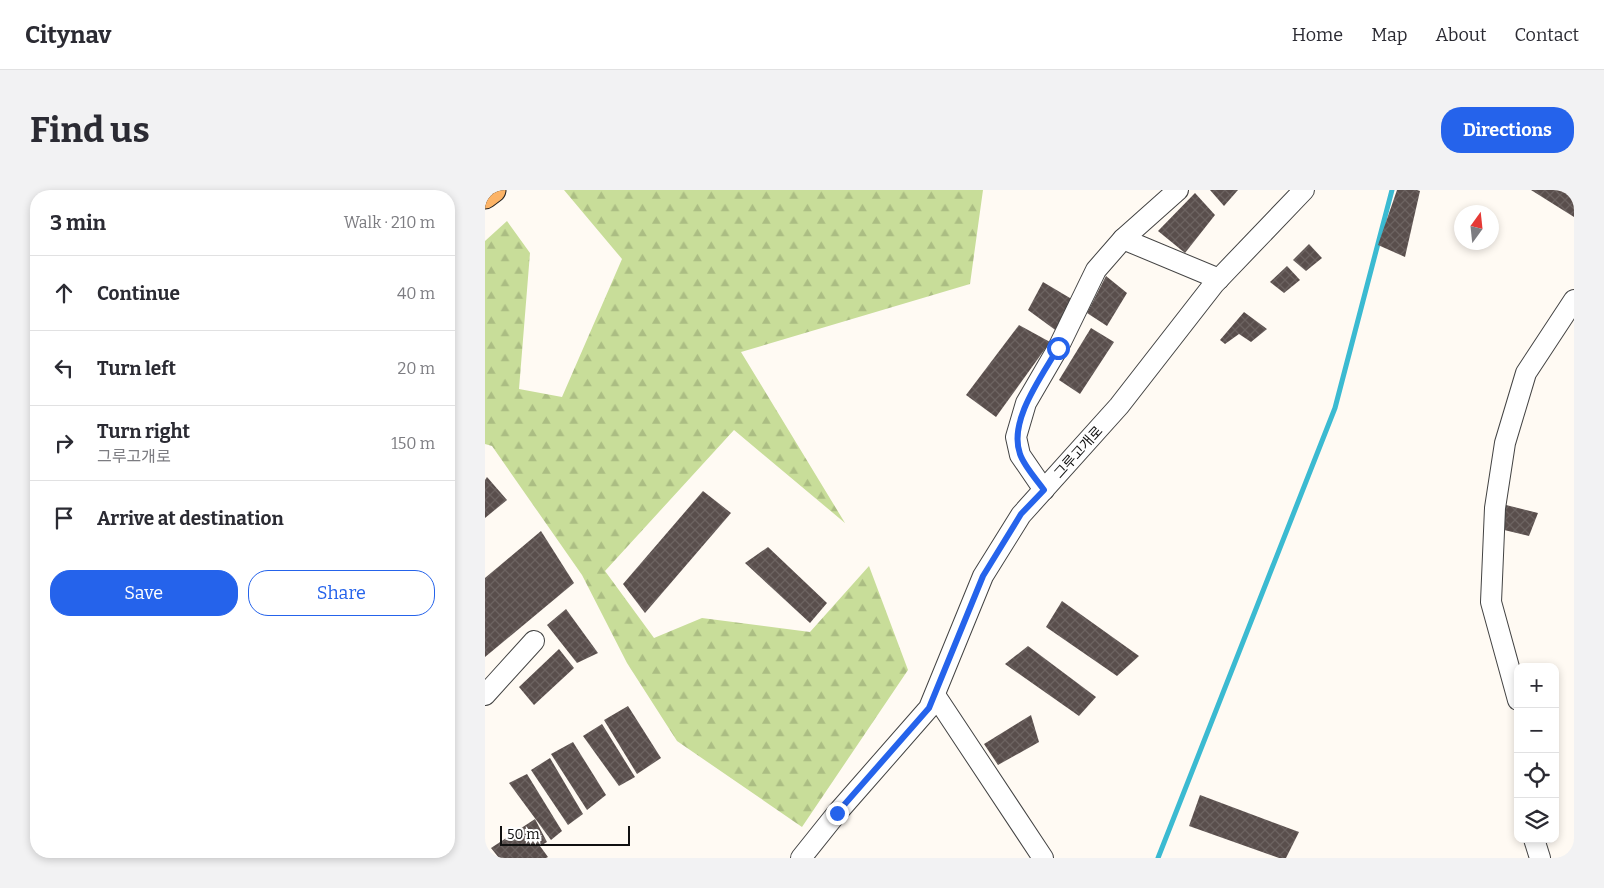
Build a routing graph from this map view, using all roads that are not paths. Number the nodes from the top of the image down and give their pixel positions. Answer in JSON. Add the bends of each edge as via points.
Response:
{"nodes":[{"id":1,"x":493,"y":190,"type":"edge"},
{"id":2,"x":1178,"y":190,"type":"edge"},
{"id":3,"x":1305,"y":190,"type":"edge"},
{"id":4,"x":485,"y":196,"type":"edge"},
{"id":5,"x":1123,"y":239,"type":"junction"},
{"id":6,"x":1219,"y":279,"type":"junction"},
{"id":7,"x":1574,"y":300,"type":"edge"},
{"id":8,"x":1044,"y":490,"type":"junction"},
{"id":9,"x":534,"y":641,"type":"dead end"},
{"id":10,"x":1514,"y":685,"type":"edge"},
{"id":11,"x":485,"y":695,"type":"edge"},
{"id":12,"x":935,"y":695,"type":"junction"},
{"id":13,"x":1535,"y":843,"type":"edge"},
{"id":14,"x":801,"y":858,"type":"edge"},
{"id":15,"x":1043,"y":858,"type":"edge"},
{"id":16,"x":1540,"y":858,"type":"edge"}],
"edges":[{"from":1,"to":4,"type":"main road"},
{"from":2,"to":5,"type":"street"},
{"from":3,"to":6,"type":"street","name":"그루고개로"},
{"from":5,"to":6,"type":"street"},
{"from":5,"to":8,"type":"street","via":[[1096,270],[1058,348],[1026,403],[1016,437],[1020,455]]},
{"from":6,"to":8,"type":"street","name":"그루고개로","via":[[1119,406]]},
{"from":7,"to":10,"type":"street","via":[[1527,373],[1505,442],[1495,508],[1491,602]]},
{"from":8,"to":12,"type":"street","name":"그루고개로","via":[[1021,514],[983,576]]},
{"from":9,"to":11,"type":"street"},
{"from":12,"to":14,"type":"street","name":"그루고개로","via":[[929,708]]},
{"from":12,"to":15,"type":"street"},
{"from":13,"to":16,"type":"street"}]}
